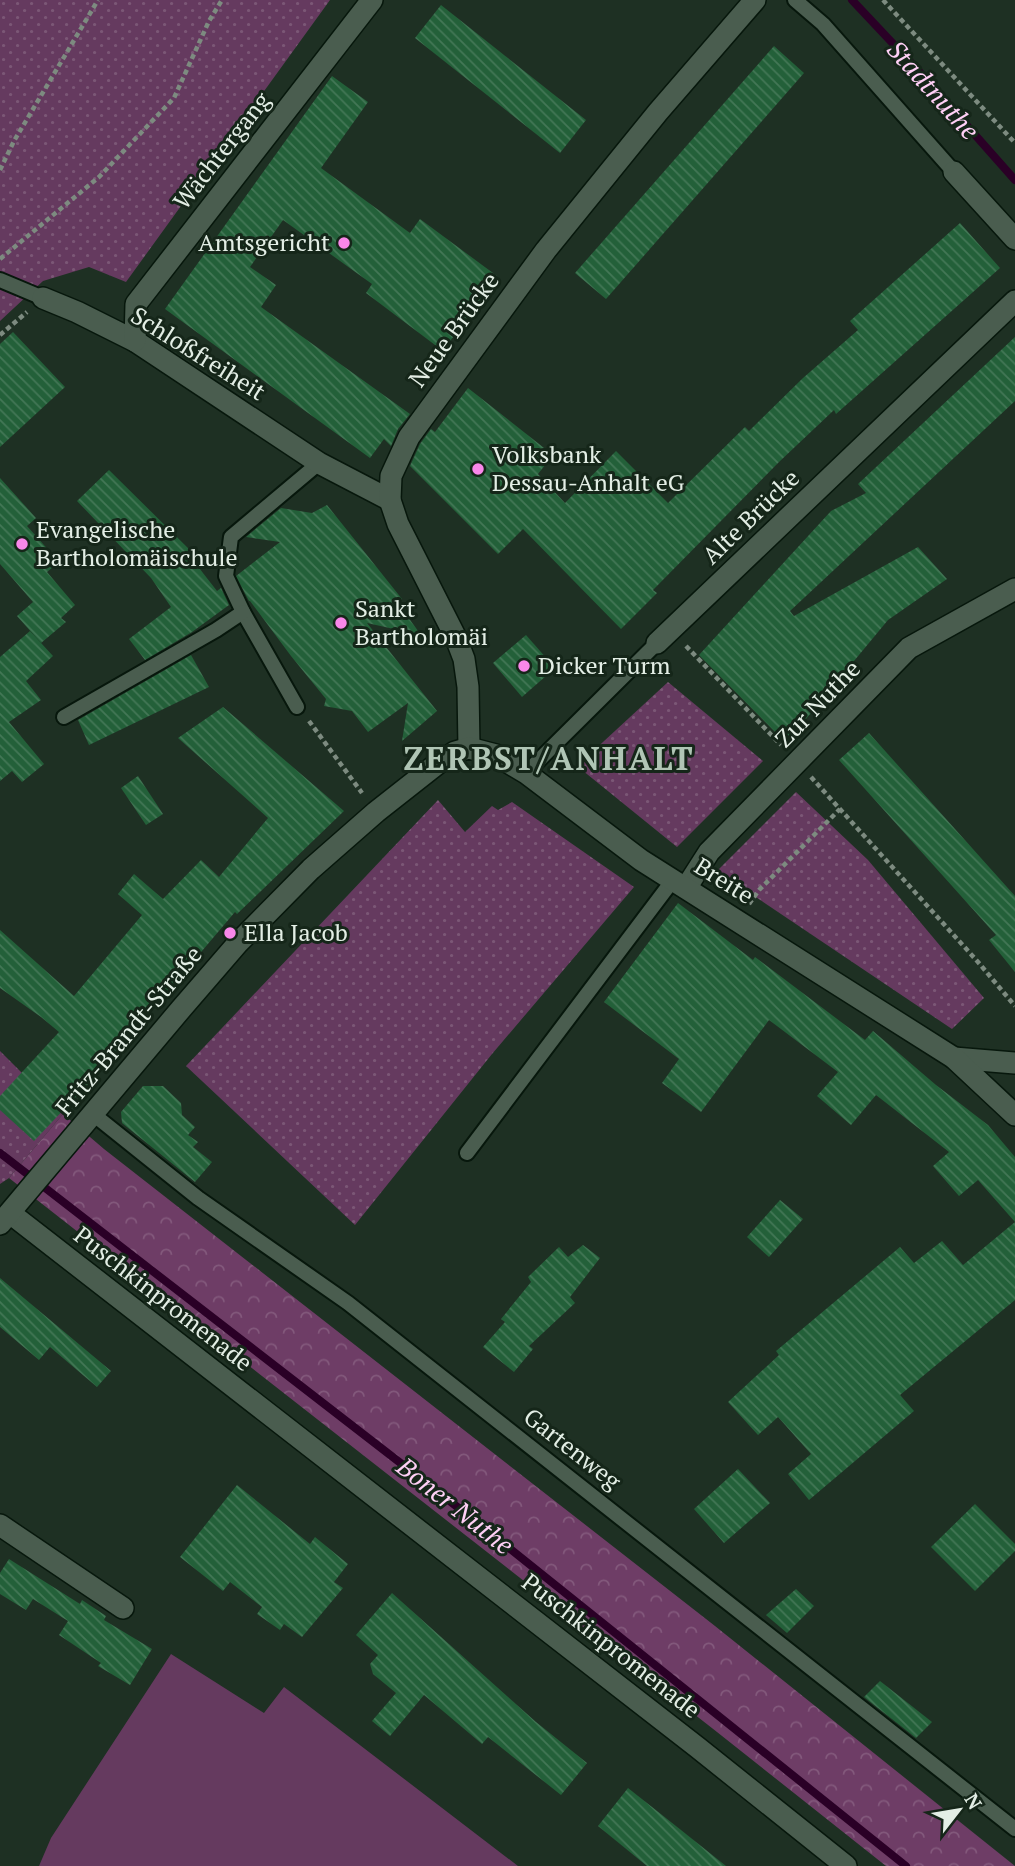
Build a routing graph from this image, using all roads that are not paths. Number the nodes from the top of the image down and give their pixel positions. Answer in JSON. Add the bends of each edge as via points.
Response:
{"nodes":[{"id":1,"x":372,"y":0,"type":"edge"},
{"id":2,"x":795,"y":0,"type":"edge"},
{"id":3,"x":745,"y":4,"type":"edge"},
{"id":4,"x":954,"y":172,"type":"joint"},
{"id":5,"x":1015,"y":239,"type":"edge"},
{"id":6,"x":0,"y":280,"type":"edge"},
{"id":7,"x":43,"y":298,"type":"joint"},
{"id":8,"x":1015,"y":301,"type":"edge"},
{"id":9,"x":135,"y":341,"type":"junction"},
{"id":10,"x":319,"y":464,"type":"junction"},
{"id":11,"x":390,"y":499,"type":"junction"},
{"id":12,"x":1015,"y":590,"type":"edge"},
{"id":13,"x":243,"y":612,"type":"junction"},
{"id":14,"x":664,"y":636,"type":"joint"},
{"id":15,"x":298,"y":707,"type":"road end"},
{"id":16,"x":64,"y":717,"type":"dead end"},
{"id":17,"x":469,"y":748,"type":"junction"},
{"id":18,"x":526,"y":773,"type":"junction"},
{"id":19,"x":679,"y":884,"type":"junction"},
{"id":20,"x":954,"y":1058,"type":"junction"},
{"id":21,"x":1015,"y":1063,"type":"edge"},
{"id":22,"x":93,"y":1114,"type":"junction"},
{"id":23,"x":1015,"y":1115,"type":"edge"},
{"id":24,"x":467,"y":1153,"type":"dead end"},
{"id":25,"x":10,"y":1213,"type":"edge"},
{"id":26,"x":0,"y":1525,"type":"edge"},
{"id":27,"x":123,"y":1608,"type":"dead end"},
{"id":28,"x":1015,"y":1829,"type":"edge"},
{"id":29,"x":846,"y":1866,"type":"edge"}],
"edges":[{"from":1,"to":9,"type":"street","name":"Wächtergang","via":[[136,304]]},
{"from":2,"to":4,"type":"lane","via":[[823,24]]},
{"from":3,"to":11,"type":"street","name":"Neue Brücke","via":[[545,250],[409,437],[391,476]]},
{"from":4,"to":5,"type":"street"},
{"from":6,"to":7,"type":"lane"},
{"from":7,"to":9,"type":"street","name":"Schloßfreiheit"},
{"from":8,"to":14,"type":"street","name":"Alte Brücke"},
{"from":9,"to":10,"type":"street","name":"Schloßfreiheit"},
{"from":10,"to":11,"type":"street","name":"Schloßfreiheit"},
{"from":10,"to":13,"type":"lane","via":[[231,537],[226,576]]},
{"from":11,"to":17,"type":"street","name":"Neue Brücke","via":[[464,659]]},
{"from":12,"to":19,"type":"street","name":"Zur Nuthe","via":[[909,648]]},
{"from":13,"to":15,"type":"lane"},
{"from":13,"to":16,"type":"lane"},
{"from":14,"to":18,"type":"lane","name":"Alte Brücke"},
{"from":17,"to":18,"type":"street","name":"Breite","via":[[496,755]]},
{"from":17,"to":22,"type":"street","name":"Fritz-Brandt-Straße","via":[[455,752],[376,812],[311,869],[238,943]]},
{"from":18,"to":19,"type":"street","name":"Breite"},
{"from":19,"to":20,"type":"street","name":"Breite"},
{"from":19,"to":24,"type":"lane"},
{"from":20,"to":21,"type":"street","name":"Breite"},
{"from":20,"to":23,"type":"street","name":"Breite"},
{"from":22,"to":25,"type":"street","name":"Fritz-Brandt-Straße"},
{"from":22,"to":28,"type":"lane","name":"Gartenweg","via":[[198,1198],[348,1303]]},
{"from":25,"to":29,"type":"street","name":"Puschkinpromenade"},
{"from":26,"to":27,"type":"street"}]}
